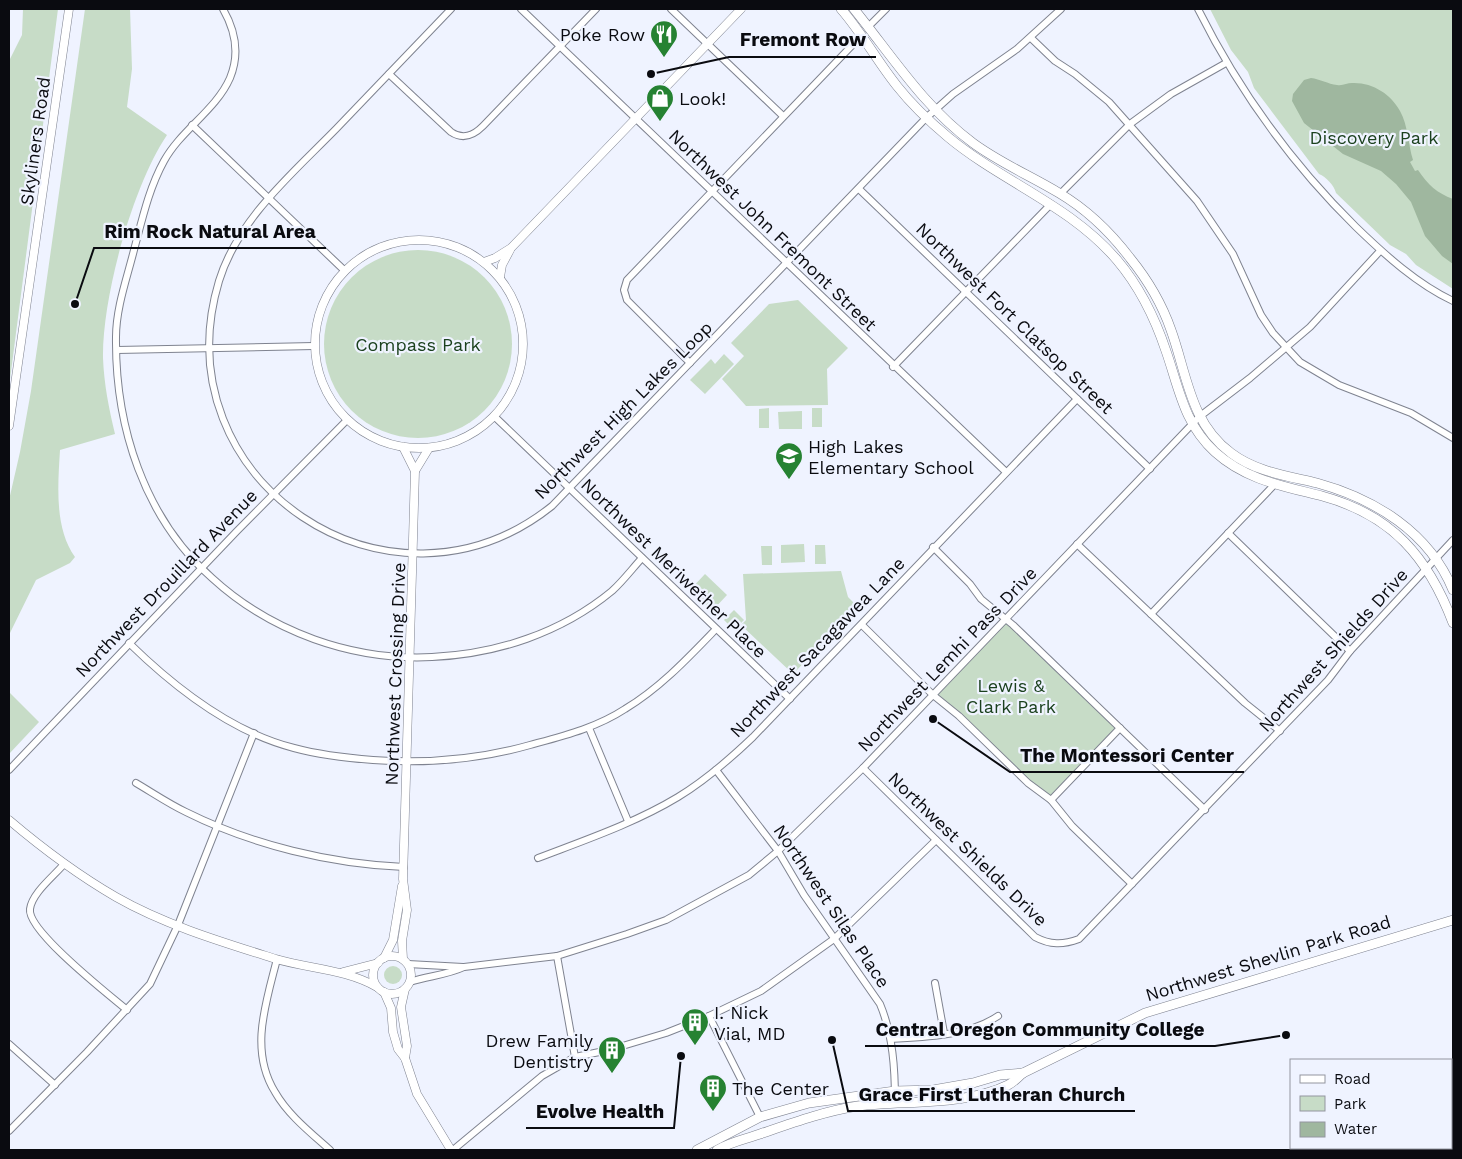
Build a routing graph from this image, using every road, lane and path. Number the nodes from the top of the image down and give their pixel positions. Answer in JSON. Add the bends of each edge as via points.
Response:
{"nodes":[{"id":1,"x":69,"y":9,"type":"edge"},
{"id":2,"x":223,"y":9,"type":"edge"},
{"id":3,"x":451,"y":9,"type":"edge"},
{"id":4,"x":520,"y":9,"type":"edge"},
{"id":5,"x":596,"y":9,"type":"edge"},
{"id":6,"x":671,"y":9,"type":"edge"},
{"id":7,"x":742,"y":9,"type":"edge"},
{"id":8,"x":841,"y":9,"type":"edge"},
{"id":9,"x":854,"y":9,"type":"edge"},
{"id":10,"x":886,"y":9,"type":"edge"},
{"id":11,"x":1060,"y":9,"type":"edge"},
{"id":12,"x":1198,"y":9,"type":"edge"},
{"id":13,"x":868,"y":27,"type":"junction"},
{"id":14,"x":862,"y":35,"type":"junction"},
{"id":15,"x":1031,"y":38,"type":"junction"},
{"id":16,"x":708,"y":44,"type":"junction"},
{"id":17,"x":560,"y":46,"type":"junction"},
{"id":18,"x":1226,"y":63,"type":"junction"},
{"id":19,"x":389,"y":74,"type":"junction"},
{"id":20,"x":934,"y":109,"type":"junction"},
{"id":21,"x":783,"y":116,"type":"junction"},
{"id":22,"x":926,"y":118,"type":"junction"},
{"id":23,"x":635,"y":119,"type":"junction"},
{"id":24,"x":1130,"y":124,"type":"junction"},
{"id":25,"x":192,"y":125,"type":"junction"},
{"id":26,"x":859,"y":189,"type":"junction"},
{"id":27,"x":711,"y":192,"type":"junction"},
{"id":28,"x":1060,"y":194,"type":"junction"},
{"id":29,"x":269,"y":198,"type":"junction"},
{"id":30,"x":1051,"y":204,"type":"junction"},
{"id":31,"x":510,"y":248,"type":"junction"},
{"id":32,"x":1380,"y":251,"type":"junction"},
{"id":33,"x":484,"y":262,"type":"junction"},
{"id":34,"x":787,"y":264,"type":"junction"},
{"id":35,"x":345,"y":271,"type":"junction"},
{"id":36,"x":500,"y":277,"type":"junction"},
{"id":37,"x":966,"y":291,"type":"junction"},
{"id":38,"x":1453,"y":301,"type":"edge"},
{"id":39,"x":314,"y":346,"type":"junction"},
{"id":40,"x":209,"y":347,"type":"junction"},
{"id":41,"x":1286,"y":348,"type":"junction"},
{"id":42,"x":117,"y":350,"type":"junction"},
{"id":43,"x":690,"y":363,"type":"junction"},
{"id":44,"x":893,"y":367,"type":"junction"},
{"id":45,"x":1077,"y":399,"type":"junction"},
{"id":46,"x":495,"y":417,"type":"junction"},
{"id":47,"x":1199,"y":417,"type":"junction"},
{"id":48,"x":347,"y":420,"type":"junction"},
{"id":49,"x":1192,"y":425,"type":"junction"},
{"id":50,"x":9,"y":426,"type":"edge"},
{"id":51,"x":1453,"y":438,"type":"edge"},
{"id":52,"x":403,"y":447,"type":"junction"},
{"id":53,"x":428,"y":448,"type":"junction"},
{"id":54,"x":1150,"y":469,"type":"junction"},
{"id":55,"x":415,"y":471,"type":"junction"},
{"id":56,"x":1006,"y":472,"type":"junction"},
{"id":57,"x":1274,"y":485,"type":"junction"},
{"id":58,"x":570,"y":489,"type":"junction"},
{"id":59,"x":273,"y":494,"type":"junction"},
{"id":60,"x":1228,"y":533,"type":"junction"},
{"id":61,"x":1453,"y":540,"type":"edge"},
{"id":62,"x":1078,"y":544,"type":"junction"},
{"id":63,"x":933,"y":547,"type":"junction"},
{"id":64,"x":414,"y":554,"type":"junction"},
{"id":65,"x":642,"y":558,"type":"junction"},
{"id":66,"x":1436,"y":559,"type":"junction"},
{"id":67,"x":1427,"y":568,"type":"junction"},
{"id":68,"x":202,"y":570,"type":"junction"},
{"id":69,"x":1453,"y":590,"type":"edge"},
{"id":70,"x":1151,"y":614,"type":"junction"},
{"id":71,"x":1007,"y":619,"type":"junction"},
{"id":72,"x":1453,"y":623,"type":"edge"},
{"id":73,"x":862,"y":625,"type":"junction"},
{"id":74,"x":716,"y":629,"type":"junction"},
{"id":75,"x":129,"y":644,"type":"junction"},
{"id":76,"x":1350,"y":651,"type":"junction"},
{"id":77,"x":410,"y":658,"type":"junction"},
{"id":78,"x":933,"y":695,"type":"junction"},
{"id":79,"x":790,"y":698,"type":"junction"},
{"id":80,"x":589,"y":728,"type":"junction"},
{"id":81,"x":1120,"y":728,"type":"junction"},
{"id":82,"x":1280,"y":731,"type":"junction"},
{"id":83,"x":254,"y":733,"type":"junction"},
{"id":84,"x":407,"y":763,"type":"junction"},
{"id":85,"x":863,"y":768,"type":"junction"},
{"id":86,"x":9,"y":770,"type":"edge"},
{"id":87,"x":716,"y":770,"type":"junction"},
{"id":88,"x":136,"y":783,"type":"dead end"},
{"id":89,"x":1051,"y":800,"type":"junction"},
{"id":90,"x":1205,"y":810,"type":"junction"},
{"id":91,"x":9,"y":820,"type":"edge"},
{"id":92,"x":628,"y":821,"type":"junction"},
{"id":93,"x":216,"y":825,"type":"junction"},
{"id":94,"x":936,"y":840,"type":"junction"},
{"id":95,"x":778,"y":851,"type":"junction"},
{"id":96,"x":538,"y":858,"type":"dead end"},
{"id":97,"x":64,"y":864,"type":"junction"},
{"id":98,"x":404,"y":867,"type":"junction"},
{"id":99,"x":404,"y":879,"type":"junction"},
{"id":100,"x":1132,"y":884,"type":"junction"},
{"id":101,"x":1450,"y":920,"type":"edge"},
{"id":102,"x":178,"y":925,"type":"junction"},
{"id":103,"x":834,"y":939,"type":"junction"},
{"id":104,"x":557,"y":956,"type":"junction"},
{"id":105,"x":277,"y":959,"type":"junction"},
{"id":106,"x":381,"y":960,"type":"junction"},
{"id":107,"x":406,"y":962,"type":"junction"},
{"id":108,"x":464,"y":968,"type":"junction"},
{"id":109,"x":343,"y":972,"type":"junction"},
{"id":110,"x":935,"y":983,"type":"dead end"},
{"id":111,"x":408,"y":986,"type":"junction"},
{"id":112,"x":377,"y":987,"type":"junction"},
{"id":113,"x":384,"y":992,"type":"junction"},
{"id":114,"x":127,"y":1010,"type":"junction"},
{"id":115,"x":709,"y":1016,"type":"junction"},
{"id":116,"x":998,"y":1016,"type":"dead end"},
{"id":117,"x":944,"y":1033,"type":"junction"},
{"id":118,"x":891,"y":1039,"type":"junction"},
{"id":119,"x":9,"y":1044,"type":"edge"},
{"id":120,"x":574,"y":1057,"type":"junction"},
{"id":121,"x":405,"y":1058,"type":"junction"},
{"id":122,"x":1023,"y":1073,"type":"junction"},
{"id":123,"x":55,"y":1085,"type":"junction"},
{"id":124,"x":895,"y":1091,"type":"junction"},
{"id":125,"x":895,"y":1102,"type":"junction"},
{"id":126,"x":760,"y":1117,"type":"junction"},
{"id":127,"x":9,"y":1131,"type":"edge"},
{"id":128,"x":330,"y":1150,"type":"edge"},
{"id":129,"x":452,"y":1150,"type":"edge"},
{"id":130,"x":697,"y":1150,"type":"edge"},
{"id":131,"x":718,"y":1150,"type":"edge"}],
"edges":[{"from":1,"to":50,"type":"street","name":"Skyliners Road"},
{"from":2,"to":25,"type":"street","via":[[235,40],[233,70],[225,87]]},
{"from":3,"to":19,"type":"street","name":"Northwest High Lakes Loop"},
{"from":4,"to":17,"type":"street","name":"Northwest John Fremont Street"},
{"from":5,"to":17,"type":"street"},
{"from":6,"to":16,"type":"street"},
{"from":7,"to":16,"type":"street"},
{"from":8,"to":14,"type":"main road"},
{"from":9,"to":13,"type":"main road"},
{"from":10,"to":13,"type":"street"},
{"from":11,"to":15,"type":"street","name":"Northwest High Lakes Loop"},
{"from":12,"to":18,"type":"street"},
{"from":13,"to":20,"type":"main road","via":[[912,86]]},
{"from":14,"to":21,"type":"street"},
{"from":14,"to":22,"type":"main road","via":[[898,88]]},
{"from":15,"to":20,"type":"street","name":"Northwest High Lakes Loop"},
{"from":15,"to":24,"type":"street","via":[[1055,61],[1091,86]]},
{"from":16,"to":21,"type":"street"},
{"from":16,"to":23,"type":"street"},
{"from":17,"to":19,"type":"street","via":[[480,130],[467,137],[450,132]]},
{"from":17,"to":23,"type":"street","name":"Northwest John Fremont Street"},
{"from":18,"to":24,"type":"street","via":[[1171,94]]},
{"from":18,"to":32,"type":"street","via":[[1246,96],[1298,165]]},
{"from":19,"to":29,"type":"street","name":"Northwest High Lakes Loop"},
{"from":20,"to":22,"type":"street","name":"Northwest High Lakes Loop"},
{"from":20,"to":28,"type":"main road","via":[[991,155]]},
{"from":21,"to":27,"type":"street"},
{"from":22,"to":26,"type":"street","name":"Northwest High Lakes Loop"},
{"from":22,"to":30,"type":"main road","via":[[969,154]]},
{"from":23,"to":27,"type":"street","name":"Northwest John Fremont Street"},
{"from":23,"to":31,"type":"street"},
{"from":24,"to":28,"type":"street"},
{"from":24,"to":41,"type":"street","via":[[1197,200],[1220,232],[1261,315]]},
{"from":25,"to":29,"type":"street"},
{"from":25,"to":42,"type":"street","via":[[165,160],[150,194],[121,302]]},
{"from":26,"to":34,"type":"street","name":"Northwest High Lakes Loop"},
{"from":26,"to":37,"type":"street","name":"Northwest Fort Clatsop Street"},
{"from":27,"to":34,"type":"street","name":"Northwest John Fremont Street"},
{"from":27,"to":43,"type":"street","via":[[631,274],[624,290],[625,298],[632,307]]},
{"from":28,"to":47,"type":"main road","via":[[1088,214],[1115,240],[1146,280],[1170,328]]},
{"from":29,"to":35,"type":"street"},
{"from":29,"to":40,"type":"street","name":"Northwest High Lakes Loop","via":[[243,232],[225,265],[215,299]]},
{"from":30,"to":37,"type":"street"},
{"from":30,"to":49,"type":"main road","via":[[1100,242],[1134,282],[1157,325]]},
{"from":31,"to":33,"type":"street"},
{"from":31,"to":36,"type":"street"},
{"from":32,"to":38,"type":"street"},
{"from":32,"to":41,"type":"street","name":"Northwest Lemhi Pass Drive","via":[[1327,310]]},
{"from":33,"to":35,"type":"street","via":[[448,242],[411,238],[384,244],[360,257]]},
{"from":33,"to":36,"type":"street"},
{"from":34,"to":43,"type":"street","name":"Northwest High Lakes Loop"},
{"from":34,"to":44,"type":"street","name":"Northwest John Fremont Street"},
{"from":35,"to":39,"type":"street","via":[[321,309]]},
{"from":36,"to":46,"type":"street","via":[[515,302],[524,340],[522,364],[514,387]]},
{"from":37,"to":44,"type":"street"},
{"from":37,"to":45,"type":"street","name":"Northwest Fort Clatsop Street"},
{"from":39,"to":40,"type":"street"},
{"from":39,"to":48,"type":"street","via":[[322,380]]},
{"from":40,"to":42,"type":"street"},
{"from":40,"to":59,"type":"street","name":"Northwest High Lakes Loop","via":[[216,390],[229,432],[246,463]]},
{"from":41,"to":47,"type":"street","name":"Northwest Lemhi Pass Drive"},
{"from":41,"to":51,"type":"street","via":[[1318,374],[1411,413]]},
{"from":42,"to":68,"type":"street","via":[[125,420],[147,494],[174,540]]},
{"from":43,"to":58,"type":"street","name":"Northwest High Lakes Loop"},
{"from":44,"to":56,"type":"street","name":"Northwest John Fremont Street"},
{"from":45,"to":54,"type":"street","name":"Northwest Fort Clatsop Street"},
{"from":45,"to":56,"type":"street","name":"Northwest Sacagawea Lane"},
{"from":46,"to":53,"type":"street","via":[[462,440]]},
{"from":46,"to":58,"type":"street","name":"Northwest Meriwether Place"},
{"from":47,"to":49,"type":"street","name":"Northwest Lemhi Pass Drive"},
{"from":47,"to":66,"type":"main road","via":[[1217,441],[1246,463],[1350,493],[1372,503],[1407,528]]},
{"from":48,"to":52,"type":"street","via":[[370,437]]},
{"from":48,"to":59,"type":"street","name":"Northwest Drouillard Avenue"},
{"from":49,"to":54,"type":"street","name":"Northwest Lemhi Pass Drive"},
{"from":49,"to":57,"type":"main road","via":[[1230,465]]},
{"from":52,"to":53,"type":"street"},
{"from":52,"to":55,"type":"street","name":"Northwest Crossing Drive"},
{"from":53,"to":55,"type":"street","name":"Northwest Crossing Drive"},
{"from":54,"to":62,"type":"street","name":"Northwest Lemhi Pass Drive"},
{"from":55,"to":64,"type":"street","name":"Northwest Crossing Drive"},
{"from":56,"to":63,"type":"street","name":"Northwest Sacagawea Lane"},
{"from":57,"to":60,"type":"street"},
{"from":57,"to":67,"type":"main road","via":[[1325,497],[1372,516],[1393,529]]},
{"from":58,"to":64,"type":"street","name":"Northwest High Lakes Loop","via":[[533,520],[497,538],[461,549]]},
{"from":58,"to":65,"type":"street","name":"Northwest Meriwether Place"},
{"from":59,"to":64,"type":"street","name":"Northwest High Lakes Loop","via":[[300,516],[343,539],[362,546]]},
{"from":59,"to":68,"type":"street","name":"Northwest Drouillard Avenue"},
{"from":60,"to":70,"type":"street"},
{"from":60,"to":76,"type":"street"},
{"from":61,"to":66,"type":"street","name":"Northwest Shields Drive"},
{"from":62,"to":70,"type":"street"},
{"from":62,"to":71,"type":"street","name":"Northwest Lemhi Pass Drive"},
{"from":63,"to":71,"type":"street","via":[[981,599]]},
{"from":63,"to":73,"type":"street","name":"Northwest Sacagawea Lane"},
{"from":64,"to":77,"type":"street","name":"Northwest Crossing Drive"},
{"from":65,"to":74,"type":"street","name":"Northwest Meriwether Place"},
{"from":65,"to":77,"type":"street","via":[[613,590],[545,632],[462,655]]},
{"from":66,"to":67,"type":"street","name":"Northwest Shields Drive"},
{"from":66,"to":69,"type":"main road"},
{"from":67,"to":72,"type":"main road"},
{"from":67,"to":76,"type":"street","name":"Northwest Shields Drive"},
{"from":68,"to":75,"type":"street","name":"Northwest Drouillard Avenue"},
{"from":68,"to":77,"type":"street","via":[[243,603],[290,629],[336,646]]},
{"from":70,"to":82,"type":"street","via":[[1245,703]]},
{"from":71,"to":78,"type":"street","name":"Northwest Lemhi Pass Drive"},
{"from":71,"to":81,"type":"street"},
{"from":73,"to":78,"type":"street"},
{"from":73,"to":79,"type":"street","name":"Northwest Sacagawea Lane"},
{"from":74,"to":79,"type":"street","name":"Northwest Meriwether Place"},
{"from":74,"to":80,"type":"street","via":[[662,682],[626,709]]},
{"from":75,"to":83,"type":"street","via":[[193,697],[227,720]]},
{"from":75,"to":86,"type":"street","name":"Northwest Drouillard Avenue"},
{"from":76,"to":82,"type":"street","name":"Northwest Shields Drive","via":[[1328,680]]},
{"from":77,"to":84,"type":"street","name":"Northwest Crossing Drive"},
{"from":78,"to":85,"type":"street","name":"Northwest Lemhi Pass Drive"},
{"from":78,"to":89,"type":"street","via":[[1028,783]]},
{"from":79,"to":87,"type":"street","name":"Northwest Sacagawea Lane","via":[[753,738]]},
{"from":80,"to":84,"type":"street","via":[[515,750],[459,760]]},
{"from":80,"to":92,"type":"street"},
{"from":81,"to":89,"type":"street"},
{"from":81,"to":90,"type":"street"},
{"from":82,"to":90,"type":"street","name":"Northwest Shields Drive"},
{"from":83,"to":84,"type":"street","via":[[292,748],[319,754]]},
{"from":83,"to":93,"type":"street"},
{"from":84,"to":98,"type":"street","name":"Northwest Crossing Drive"},
{"from":85,"to":94,"type":"street","name":"Northwest Shields Drive"},
{"from":85,"to":95,"type":"street","name":"Northwest Lemhi Pass Drive"},
{"from":87,"to":92,"type":"street","name":"Northwest Sacagawea Lane","via":[[679,797]]},
{"from":87,"to":95,"type":"street","name":"Northwest Silas Place"},
{"from":88,"to":93,"type":"street"},
{"from":89,"to":100,"type":"street","via":[[1072,826]]},
{"from":90,"to":100,"type":"street","name":"Northwest Shields Drive"},
{"from":91,"to":97,"type":"street"},
{"from":92,"to":96,"type":"street","name":"Northwest Sacagawea Lane"},
{"from":93,"to":98,"type":"street","via":[[305,853]]},
{"from":93,"to":102,"type":"street"},
{"from":94,"to":100,"type":"street","name":"Northwest Shields Drive","via":[[1035,937],[1051,943],[1079,939]]},
{"from":94,"to":103,"type":"street"},
{"from":95,"to":103,"type":"street","name":"Northwest Silas Place"},
{"from":95,"to":104,"type":"street","name":"Northwest Lemhi Pass Drive","via":[[749,875],[666,920]]},
{"from":97,"to":102,"type":"street","via":[[118,898]]},
{"from":97,"to":114,"type":"street","via":[[36,896],[30,909],[32,922],[56,948]]},
{"from":98,"to":99,"type":"street","name":"Northwest Crossing Drive"},
{"from":99,"to":106,"type":"street","name":"Northwest Crossing Drive","via":[[392,940]]},
{"from":99,"to":107,"type":"street","name":"Northwest Crossing Drive","via":[[407,910],[402,941]]},
{"from":101,"to":122,"type":"main road","name":"Northwest Shevlin Park Road","via":[[1145,1013]]},
{"from":102,"to":105,"type":"street"},
{"from":102,"to":114,"type":"street","via":[[150,984]]},
{"from":103,"to":115,"type":"street","via":[[761,991]]},
{"from":103,"to":118,"type":"street","name":"Northwest Silas Place","via":[[880,1004]]},
{"from":104,"to":108,"type":"street","name":"Northwest Lemhi Pass Drive"},
{"from":104,"to":120,"type":"street"},
{"from":105,"to":109,"type":"street"},
{"from":105,"to":128,"type":"street","via":[[261,1027],[262,1061],[271,1085],[284,1105]]},
{"from":106,"to":107,"type":"street","via":[[394,956]]},
{"from":106,"to":109,"type":"street"},
{"from":106,"to":112,"type":"street","via":[[373,975]]},
{"from":107,"to":108,"type":"street","name":"Northwest Lemhi Pass Drive"},
{"from":107,"to":111,"type":"street","via":[[411,970]]},
{"from":108,"to":111,"type":"street","name":"Northwest Lemhi Pass Drive","via":[[450,974],[427,977]]},
{"from":109,"to":112,"type":"street"},
{"from":110,"to":117,"type":"street"},
{"from":111,"to":113,"type":"street","via":[[395,994]]},
{"from":111,"to":121,"type":"street","via":[[401,1007],[407,1046]]},
{"from":112,"to":113,"type":"street"},
{"from":113,"to":121,"type":"street","via":[[391,1008],[398,1049]]},
{"from":114,"to":123,"type":"street"},
{"from":115,"to":120,"type":"street","via":[[666,1033]]},
{"from":115,"to":126,"type":"street"},
{"from":116,"to":117,"type":"street","via":[[976,1026]]},
{"from":117,"to":118,"type":"street"},
{"from":118,"to":124,"type":"street","name":"Northwest Silas Place"},
{"from":119,"to":123,"type":"street"},
{"from":120,"to":129,"type":"street","via":[[542,1076]]},
{"from":121,"to":129,"type":"street","via":[[425,1111]]},
{"from":122,"to":124,"type":"main road","name":"Northwest Shevlin Park Road","via":[[933,1090]]},
{"from":122,"to":125,"type":"main road","name":"Northwest Shevlin Park Road","via":[[1009,1085],[981,1093],[942,1100]]},
{"from":123,"to":127,"type":"street"},
{"from":124,"to":125,"type":"street","name":"Northwest Silas Place"},
{"from":124,"to":126,"type":"main road","name":"Northwest Shevlin Park Road","via":[[809,1103]]},
{"from":125,"to":131,"type":"main road","name":"Northwest Shevlin Park Road","via":[[856,1107],[798,1121]]},
{"from":126,"to":130,"type":"main road","name":"Northwest Shevlin Park Road"}]}
